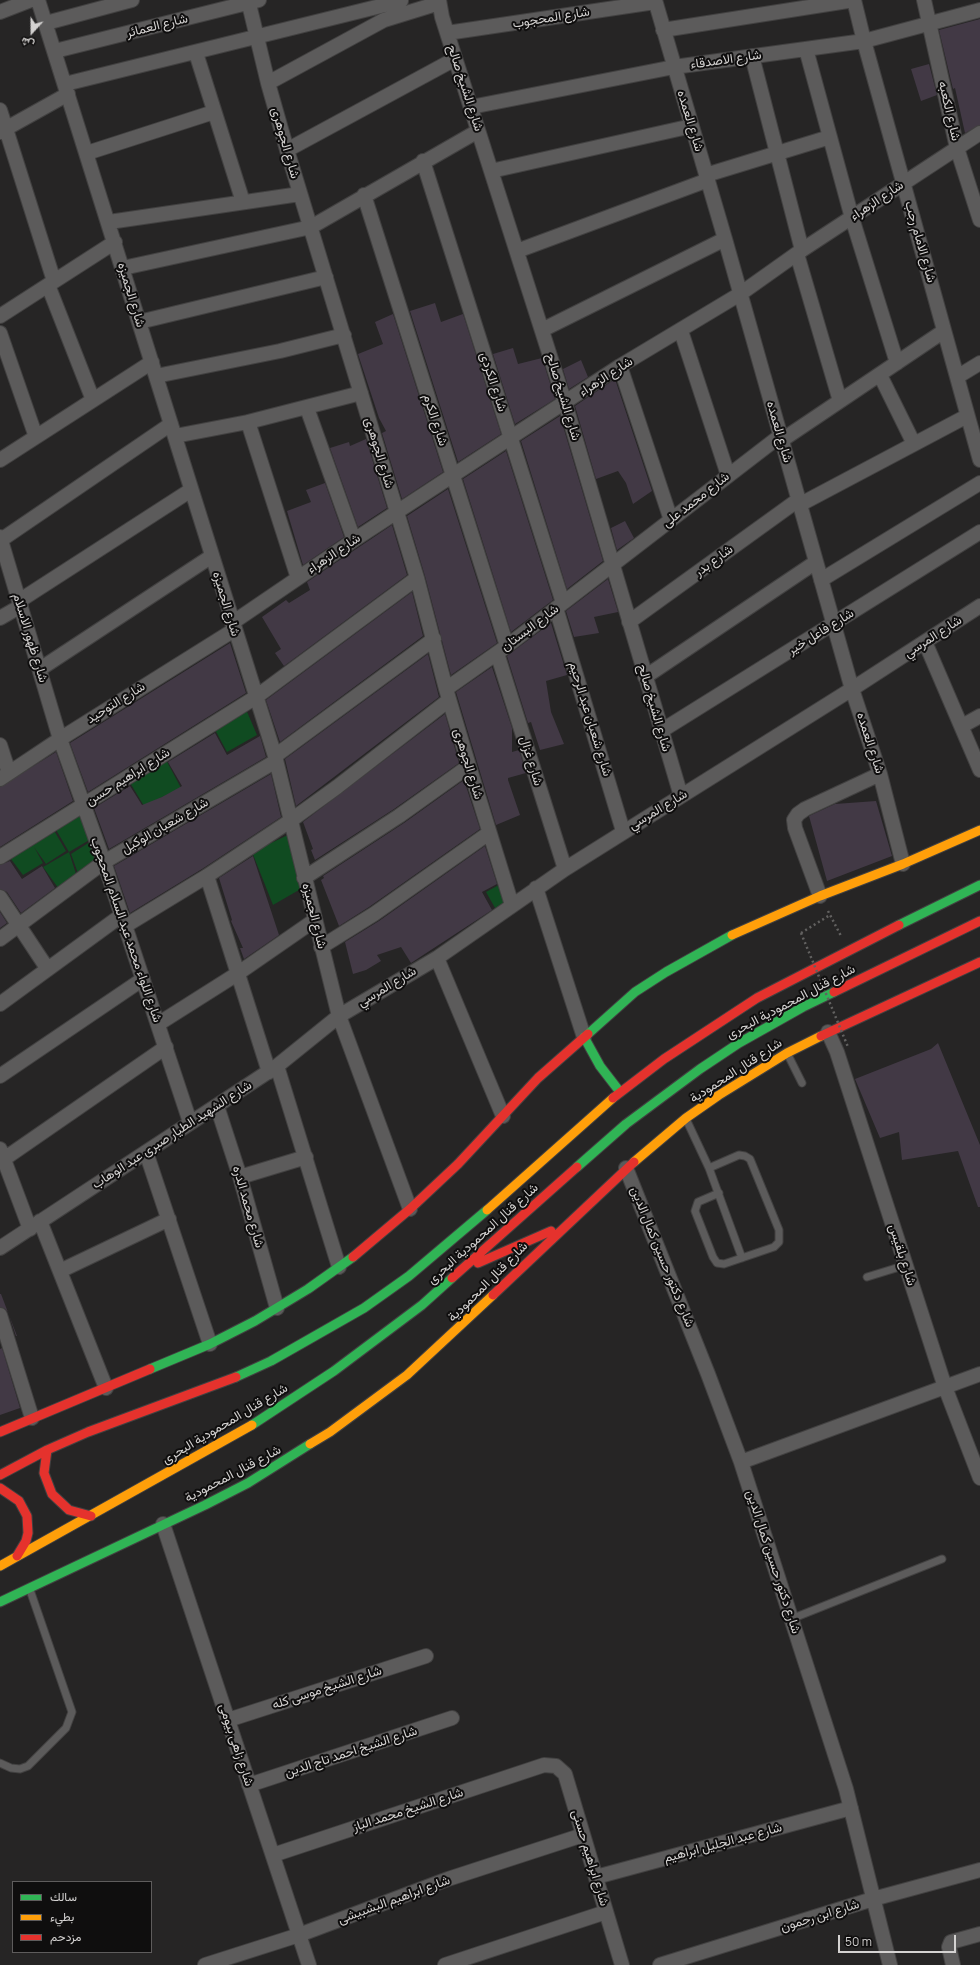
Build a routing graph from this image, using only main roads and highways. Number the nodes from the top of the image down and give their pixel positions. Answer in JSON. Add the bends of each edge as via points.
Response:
{"nodes":[{"id":1,"x":980,"y":830,"type":"edge"},
{"id":2,"x":980,"y":885,"type":"edge"},
{"id":3,"x":980,"y":921,"type":"edge"},
{"id":4,"x":980,"y":962,"type":"edge"},
{"id":5,"x":584,"y":1037,"type":"junction"},
{"id":6,"x":620,"y":1092,"type":"junction"},
{"id":7,"x":564,"y":1226,"type":"junction"},
{"id":8,"x":464,"y":1270,"type":"junction"},
{"id":9,"x":0,"y":1432,"type":"edge"},
{"id":10,"x":47,"y":1450,"type":"junction"},
{"id":11,"x":0,"y":1475,"type":"edge"},
{"id":12,"x":0,"y":1488,"type":"edge"},
{"id":13,"x":91,"y":1516,"type":"junction"},
{"id":14,"x":18,"y":1556,"type":"junction"},
{"id":15,"x":0,"y":1566,"type":"edge"},
{"id":16,"x":0,"y":1602,"type":"edge"}],
"edges":[{"from":1,"to":5,"type":"main road","via":[[730,936],[678,964],[635,992]]},
{"from":2,"to":6,"type":"main road","name":"شارع قنال المحمودية البحرى","via":[[757,998],[664,1059]]},
{"from":3,"to":8,"type":"main road","name":"شارع قنال المحمودية البحرى","via":[[803,1007],[739,1043],[700,1069],[620,1130]]},
{"from":4,"to":7,"type":"main road","name":"شارع قنال المحمودية","via":[[828,1032],[724,1091],[686,1118],[626,1168]]},
{"from":5,"to":6,"type":"main road","via":[[600,1066]]},
{"from":5,"to":9,"type":"main road","via":[[538,1078],[458,1164],[410,1209],[339,1267],[277,1308],[210,1344]]},
{"from":6,"to":10,"type":"main road","name":"شارع قنال المحمودية البحرى","via":[[451,1242],[364,1308],[271,1361],[222,1383],[130,1415]]},
{"from":7,"to":8,"type":"main road"},
{"from":7,"to":16,"type":"main road","name":"شارع قنال المحمودية","via":[[443,1344],[369,1405],[330,1432],[248,1483]]},
{"from":8,"to":13,"type":"main road","name":"شارع قنال المحمودية البحرى","via":[[378,1339],[289,1402]]},
{"from":10,"to":11,"type":"main road","name":"شارع قنال المحمودية البحرى"},
{"from":10,"to":13,"type":"main road","via":[[44,1473],[52,1494],[69,1510]]},
{"from":12,"to":14,"type":"main road","via":[[19,1500],[27,1516],[28,1533]]},
{"from":13,"to":14,"type":"main road","name":"شارع قنال المحمودية البحرى"},
{"from":14,"to":15,"type":"main road","name":"شارع قنال المحمودية البحرى"}]}
